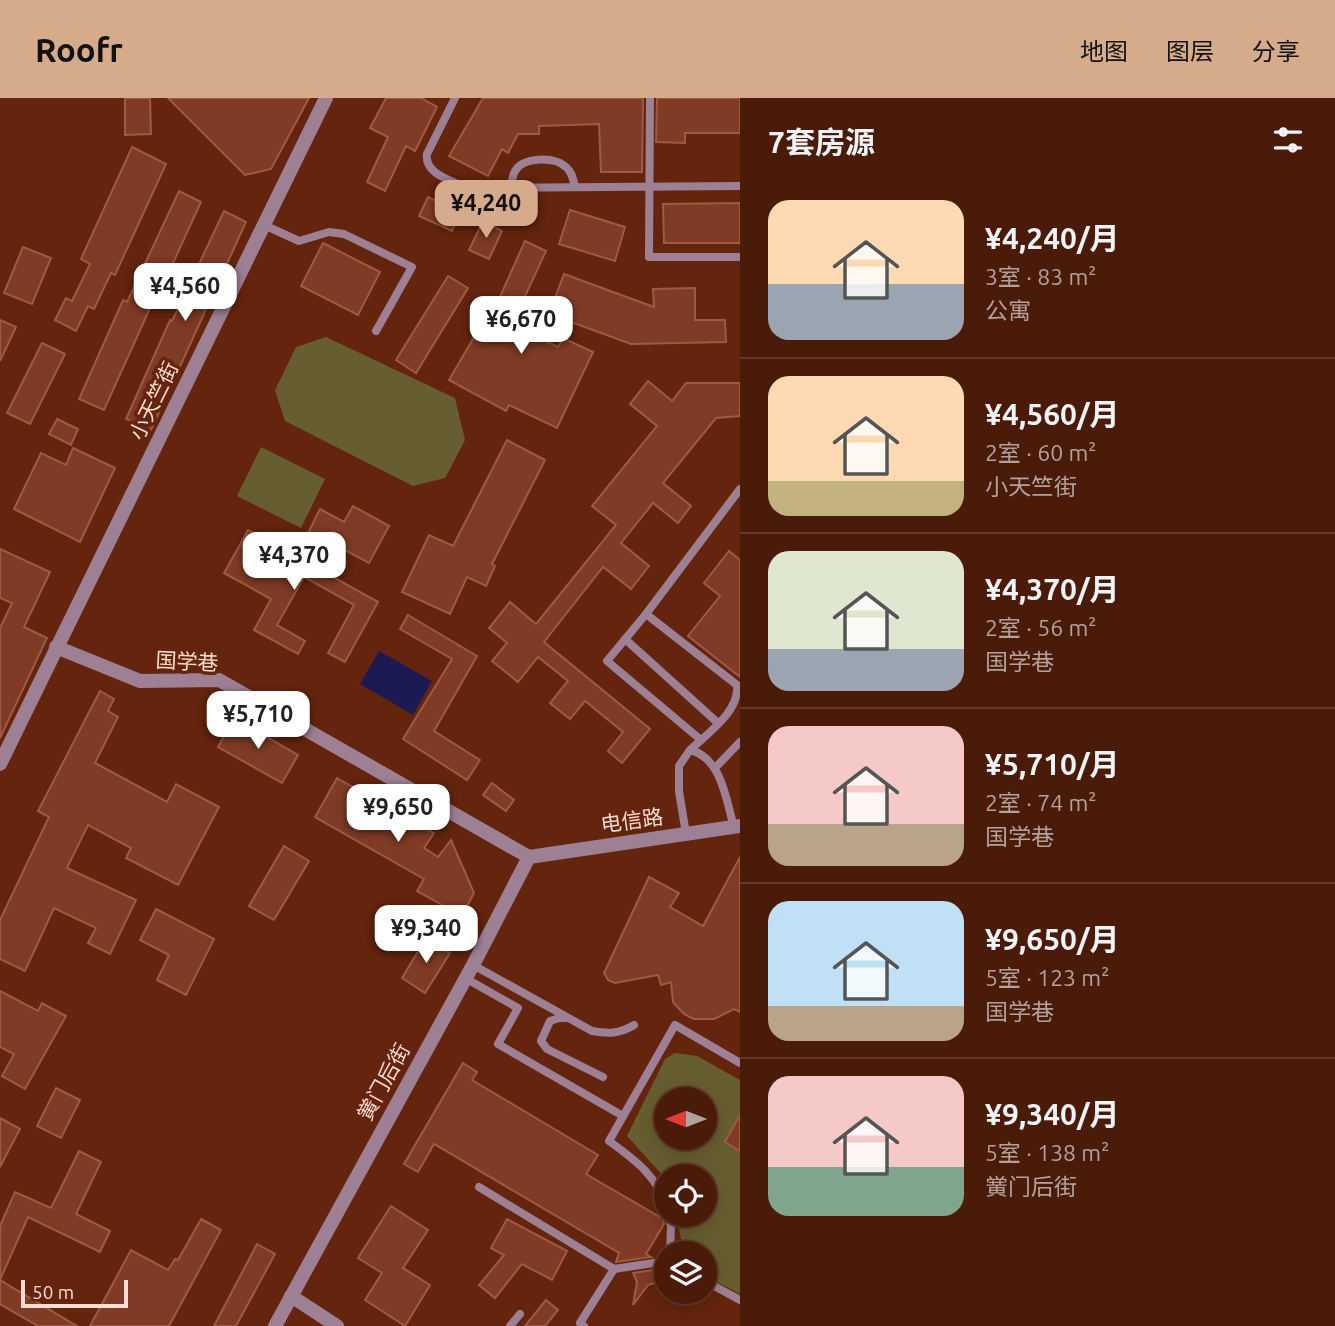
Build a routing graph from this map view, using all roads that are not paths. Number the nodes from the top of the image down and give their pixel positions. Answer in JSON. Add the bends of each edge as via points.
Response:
{"nodes":[{"id":1,"x":326,"y":98,"type":"edge"},
{"id":2,"x":455,"y":98,"type":"edge"},
{"id":3,"x":650,"y":98,"type":"edge"},
{"id":4,"x":650,"y":186,"type":"junction"},
{"id":5,"x":740,"y":186,"type":"edge"},
{"id":6,"x":511,"y":187,"type":"junction"},
{"id":7,"x":575,"y":187,"type":"junction"},
{"id":8,"x":264,"y":225,"type":"junction"},
{"id":9,"x":740,"y":257,"type":"edge"},
{"id":10,"x":376,"y":331,"type":"dead end"},
{"id":11,"x":740,"y":489,"type":"edge"},
{"id":12,"x":646,"y":614,"type":"junction"},
{"id":13,"x":625,"y":639,"type":"junction"},
{"id":14,"x":56,"y":647,"type":"junction"},
{"id":15,"x":718,"y":723,"type":"junction"},
{"id":16,"x":701,"y":740,"type":"junction"},
{"id":17,"x":740,"y":742,"type":"edge"},
{"id":18,"x":690,"y":750,"type":"junction"},
{"id":19,"x":1,"y":762,"type":"edge"},
{"id":20,"x":715,"y":768,"type":"junction"},
{"id":21,"x":737,"y":826,"type":"edge"},
{"id":22,"x":686,"y":834,"type":"junction"},
{"id":23,"x":529,"y":856,"type":"junction"},
{"id":24,"x":469,"y":971,"type":"junction"},
{"id":25,"x":568,"y":1019,"type":"junction"},
{"id":26,"x":634,"y":1025,"type":"dead end"},
{"id":27,"x":740,"y":1063,"type":"edge"},
{"id":28,"x":603,"y":1077,"type":"dead end"},
{"id":29,"x":623,"y":1116,"type":"junction"},
{"id":30,"x":654,"y":1181,"type":"edge"},
{"id":31,"x":479,"y":1188,"type":"dead end"},
{"id":32,"x":654,"y":1263,"type":"edge"},
{"id":33,"x":614,"y":1269,"type":"junction"},
{"id":34,"x":717,"y":1288,"type":"edge"},
{"id":35,"x":290,"y":1296,"type":"junction"},
{"id":36,"x":740,"y":1300,"type":"edge"},
{"id":37,"x":520,"y":1314,"type":"dead end"},
{"id":38,"x":275,"y":1326,"type":"edge"},
{"id":39,"x":337,"y":1326,"type":"edge"},
{"id":40,"x":510,"y":1326,"type":"edge"},
{"id":41,"x":584,"y":1326,"type":"edge"}],
"edges":[{"from":1,"to":8,"type":"street","name":"小天竺街"},
{"from":2,"to":6,"type":"lane","via":[[427,154],[427,167],[467,188]]},
{"from":3,"to":4,"type":"lane"},
{"from":4,"to":5,"type":"lane"},
{"from":4,"to":7,"type":"lane"},
{"from":4,"to":9,"type":"lane","via":[[649,257]]},
{"from":6,"to":7,"type":"lane"},
{"from":6,"to":7,"type":"lane","via":[[513,174],[521,165],[540,160],[563,164]]},
{"from":8,"to":10,"type":"lane","via":[[299,241],[329,232],[344,234],[412,267]]},
{"from":8,"to":14,"type":"street","name":"小天竺街"},
{"from":11,"to":12,"type":"lane"},
{"from":12,"to":13,"type":"lane"},
{"from":12,"to":15,"type":"lane","via":[[737,685],[733,706]]},
{"from":13,"to":15,"type":"lane"},
{"from":13,"to":16,"type":"lane","via":[[607,661]]},
{"from":14,"to":19,"type":"street","name":"小天竺街"},
{"from":14,"to":23,"type":"street","name":"国学巷","via":[[140,681],[219,680]]},
{"from":15,"to":16,"type":"lane"},
{"from":16,"to":18,"type":"lane"},
{"from":17,"to":20,"type":"lane"},
{"from":18,"to":20,"type":"lane","via":[[706,757]]},
{"from":18,"to":22,"type":"lane","via":[[679,766]]},
{"from":20,"to":21,"type":"lane"},
{"from":21,"to":22,"type":"street","name":"电信路"},
{"from":22,"to":23,"type":"street","name":"电信路"},
{"from":23,"to":24,"type":"street","name":"黉门后街"},
{"from":24,"to":25,"type":"lane"},
{"from":24,"to":29,"type":"lane","via":[[518,1008],[498,1045]]},
{"from":24,"to":35,"type":"street","name":"黉门后街"},
{"from":25,"to":26,"type":"lane","via":[[608,1034]]},
{"from":25,"to":28,"type":"lane","via":[[550,1021],[541,1041],[547,1049]]},
{"from":27,"to":29,"type":"lane","via":[[675,1025]]},
{"from":29,"to":30,"type":"lane","via":[[609,1141],[638,1162]]},
{"from":31,"to":33,"type":"lane"},
{"from":32,"to":33,"type":"lane"},
{"from":33,"to":41,"type":"lane","via":[[580,1323]]},
{"from":34,"to":36,"type":"lane"},
{"from":35,"to":38,"type":"street","name":"黉门后街"},
{"from":35,"to":39,"type":"street"},
{"from":37,"to":40,"type":"lane"}]}
